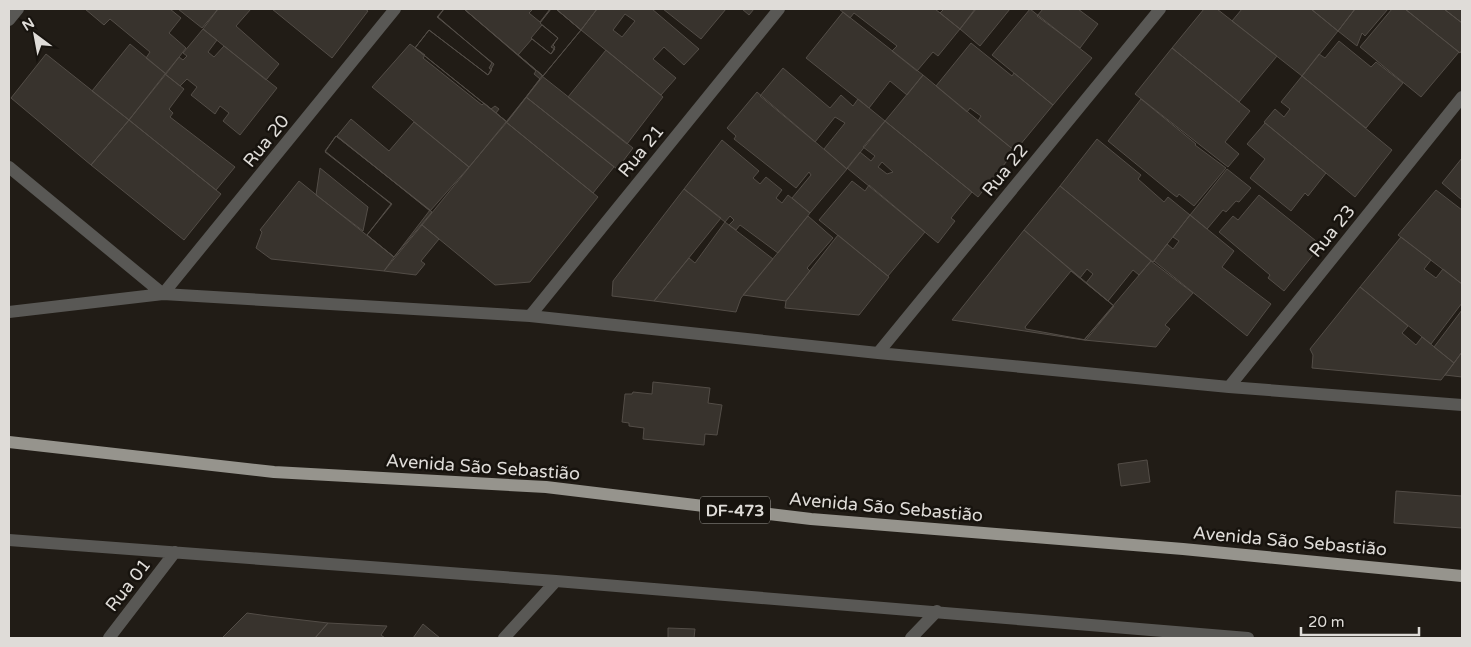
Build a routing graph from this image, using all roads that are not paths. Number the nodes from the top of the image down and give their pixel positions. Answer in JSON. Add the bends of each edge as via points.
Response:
{"nodes":[{"id":1,"x":18,"y":9,"type":"edge"},
{"id":2,"x":395,"y":9,"type":"edge"},
{"id":3,"x":780,"y":9,"type":"edge"},
{"id":4,"x":1160,"y":9,"type":"edge"},
{"id":5,"x":9,"y":20,"type":"edge"},
{"id":6,"x":1462,"y":97,"type":"edge"},
{"id":7,"x":9,"y":167,"type":"edge"},
{"id":8,"x":164,"y":294,"type":"junction"},
{"id":9,"x":9,"y":312,"type":"edge"},
{"id":10,"x":530,"y":316,"type":"junction"},
{"id":11,"x":878,"y":353,"type":"junction"},
{"id":12,"x":1229,"y":387,"type":"junction"},
{"id":13,"x":1462,"y":404,"type":"edge"},
{"id":14,"x":9,"y":442,"type":"edge"},
{"id":15,"x":9,"y":540,"type":"edge"},
{"id":16,"x":175,"y":552,"type":"junction"},
{"id":17,"x":1462,"y":576,"type":"edge"},
{"id":18,"x":556,"y":580,"type":"junction"},
{"id":19,"x":937,"y":611,"type":"junction"},
{"id":20,"x":109,"y":638,"type":"edge"},
{"id":21,"x":504,"y":638,"type":"edge"},
{"id":22,"x":911,"y":638,"type":"edge"},
{"id":23,"x":1248,"y":638,"type":"edge"}],
"edges":[{"from":1,"to":5,"type":"street"},
{"from":2,"to":8,"type":"street","name":"Rua 20"},
{"from":3,"to":10,"type":"street","name":"Rua 21"},
{"from":4,"to":11,"type":"street","name":"Rua 22"},
{"from":6,"to":12,"type":"street","name":"Rua 23"},
{"from":7,"to":8,"type":"street"},
{"from":8,"to":9,"type":"street"},
{"from":8,"to":10,"type":"street"},
{"from":10,"to":11,"type":"street"},
{"from":11,"to":12,"type":"street"},
{"from":12,"to":13,"type":"street"},
{"from":14,"to":17,"type":"main road","name":"Avenida São Sebastião","number":"DF-473","via":[[274,472],[546,487],[812,519],[1183,549]]},
{"from":15,"to":16,"type":"street"},
{"from":16,"to":18,"type":"street"},
{"from":16,"to":20,"type":"street","name":"Rua 01"},
{"from":18,"to":19,"type":"street"},
{"from":18,"to":21,"type":"street"},
{"from":19,"to":22,"type":"street"},
{"from":19,"to":23,"type":"street"}]}
